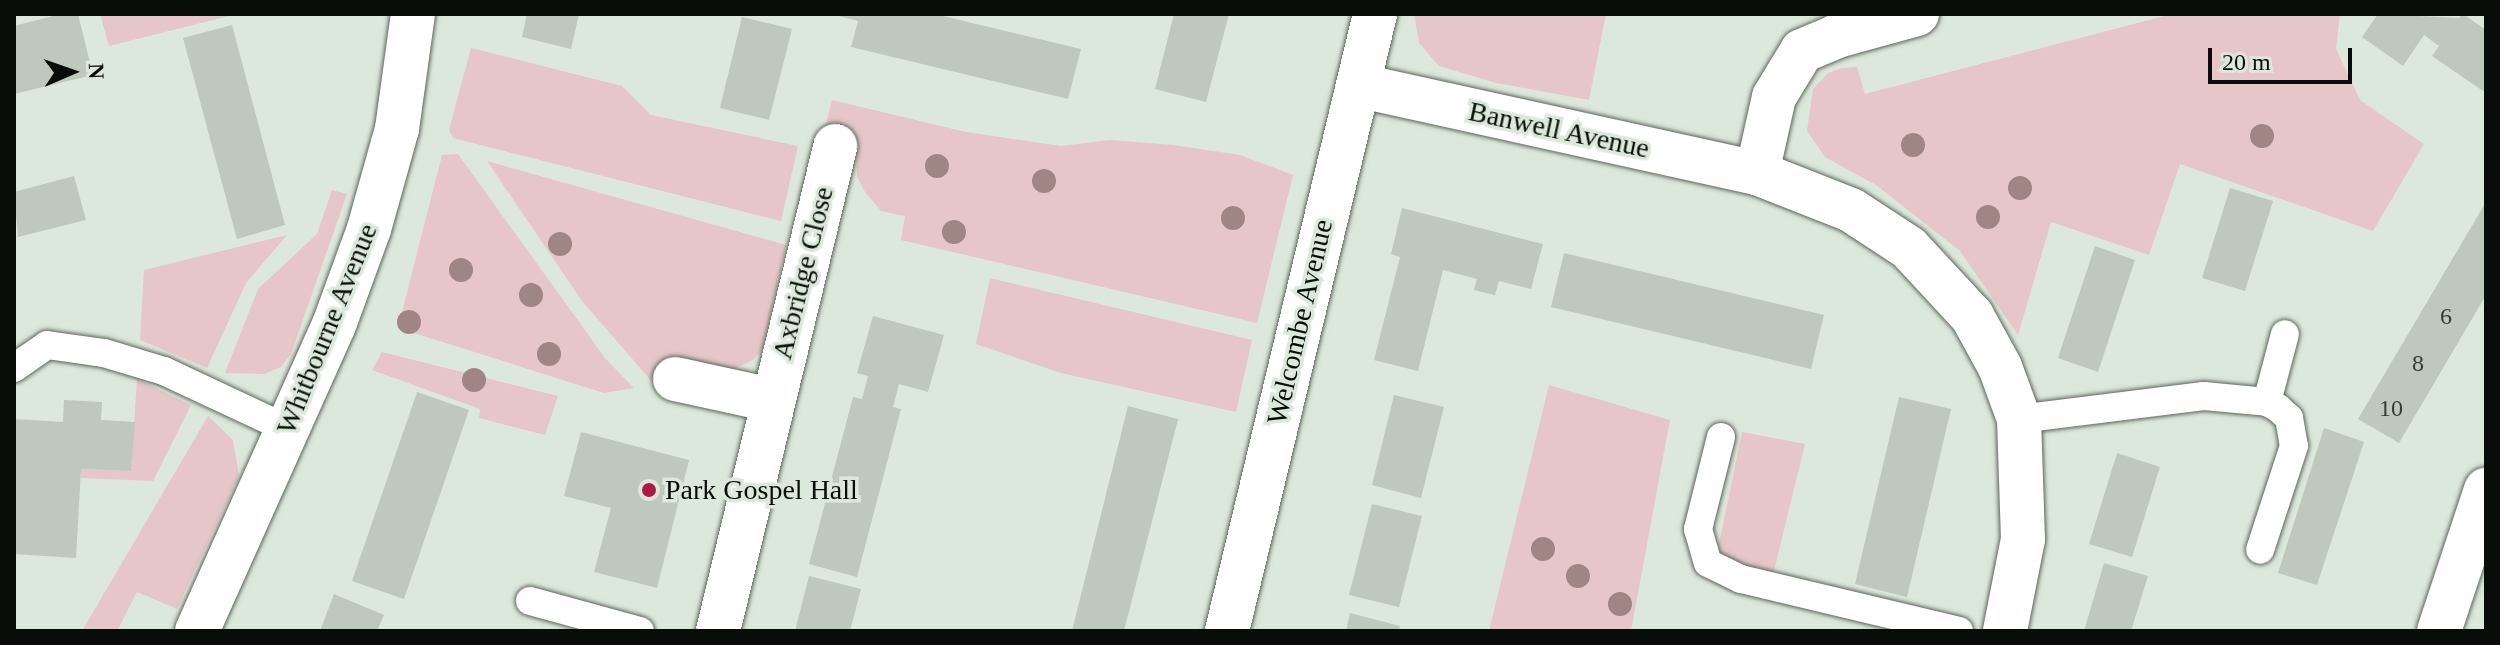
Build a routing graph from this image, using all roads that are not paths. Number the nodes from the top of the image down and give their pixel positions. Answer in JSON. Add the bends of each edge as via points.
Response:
{"nodes":[{"id":1,"x":413,"y":14,"type":"edge"},
{"id":2,"x":1375,"y":14,"type":"edge"},
{"id":3,"x":1917,"y":14,"type":"edge"},
{"id":4,"x":1361,"y":86,"type":"junction"},
{"id":5,"x":835,"y":146,"type":"dead end"},
{"id":6,"x":1757,"y":173,"type":"junction"},
{"id":7,"x":2285,"y":334,"type":"dead end"},
{"id":8,"x":14,"y":368,"type":"edge"},
{"id":9,"x":675,"y":379,"type":"dead end"},
{"id":10,"x":771,"y":400,"type":"junction"},
{"id":11,"x":2267,"y":402,"type":"junction"},
{"id":12,"x":2019,"y":419,"type":"junction"},
{"id":13,"x":288,"y":429,"type":"junction"},
{"id":14,"x":1721,"y":437,"type":"dead end"},
{"id":15,"x":2486,"y":490,"type":"edge"},
{"id":16,"x":2260,"y":550,"type":"dead end"},
{"id":17,"x":530,"y":601,"type":"dead end"},
{"id":18,"x":197,"y":631,"type":"edge"},
{"id":19,"x":640,"y":631,"type":"edge"},
{"id":20,"x":718,"y":631,"type":"edge"},
{"id":21,"x":1227,"y":631,"type":"edge"},
{"id":22,"x":1959,"y":631,"type":"edge"},
{"id":23,"x":2005,"y":631,"type":"edge"},
{"id":24,"x":2439,"y":631,"type":"edge"}],
"edges":[{"from":1,"to":13,"type":"street","name":"Whitbourne Avenue","via":[[397,129],[369,229]]},
{"from":2,"to":4,"type":"street","name":"Welcombe Avenue"},
{"from":3,"to":6,"type":"street","via":[[1802,51],[1774,97]]},
{"from":4,"to":6,"type":"street","name":"Banwell Avenue"},
{"from":4,"to":21,"type":"street","name":"Welcombe Avenue","via":[[1334,174]]},
{"from":5,"to":10,"type":"street","name":"Axbridge Close"},
{"from":6,"to":12,"type":"street","name":"Banwell Avenue","via":[[1851,210],[1931,268],[1989,342]]},
{"from":7,"to":11,"type":"lane"},
{"from":8,"to":13,"type":"lane","via":[[47,345],[63,344],[138,361]]},
{"from":9,"to":10,"type":"street"},
{"from":10,"to":20,"type":"street","name":"Axbridge Close"},
{"from":11,"to":12,"type":"lane","via":[[2160,398]]},
{"from":11,"to":16,"type":"lane","via":[[2289,418],[2294,446]]},
{"from":12,"to":23,"type":"street","name":"Banwell Avenue","via":[[2023,539]]},
{"from":13,"to":18,"type":"street","name":"Whitbourne Avenue"},
{"from":14,"to":22,"type":"lane","via":[[1698,529],[1708,563],[1741,579]]},
{"from":15,"to":24,"type":"street"},
{"from":17,"to":19,"type":"lane"}]}
